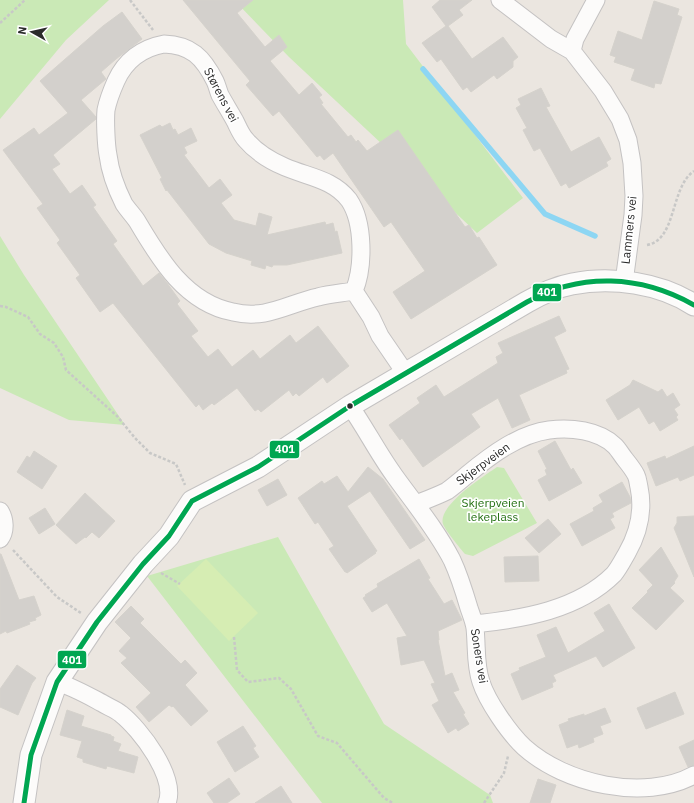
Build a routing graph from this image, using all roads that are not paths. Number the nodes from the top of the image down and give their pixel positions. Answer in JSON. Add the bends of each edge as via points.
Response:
{"nodes":[{"id":1,"x":500,"y":0,"type":"edge"},
{"id":2,"x":596,"y":0,"type":"edge"},
{"id":3,"x":572,"y":51,"type":"junction"},
{"id":4,"x":624,"y":282,"type":"junction"},
{"id":5,"x":354,"y":291,"type":"junction"},
{"id":6,"x":694,"y":305,"type":"edge"},
{"id":7,"x":406,"y":374,"type":"junction"},
{"id":8,"x":350,"y":406,"type":"junction"},
{"id":9,"x":416,"y":504,"type":"junction"},
{"id":10,"x":0,"y":510,"type":"edge"},
{"id":11,"x":1,"y":539,"type":"edge"},
{"id":12,"x":474,"y":624,"type":"junction"},
{"id":13,"x":57,"y":682,"type":"junction"},
{"id":14,"x":694,"y":775,"type":"edge"},
{"id":15,"x":170,"y":801,"type":"edge"},
{"id":16,"x":24,"y":803,"type":"edge"}],
"edges":[{"from":1,"to":3,"type":"street","name":"Lammers vei","via":[[551,39]]},
{"from":2,"to":3,"type":"street","via":[[575,39]]},
{"from":3,"to":4,"type":"street","name":"Lammers vei","via":[[603,90],[628,140],[634,196]]},
{"from":4,"to":6,"type":"street","via":[[669,292]]},
{"from":4,"to":7,"type":"street","via":[[572,284],[547,291]]},
{"from":5,"to":5,"type":"street","name":"Størens vei","via":[[318,297],[273,312],[243,314],[205,303],[188,290],[156,253],[125,205],[115,182],[108,155],[106,110],[118,77],[131,59],[154,46],[164,44],[176,44],[188,49],[202,60],[244,138],[254,149],[284,167],[330,183],[348,200],[354,210],[362,245],[360,270]]},
{"from":5,"to":7,"type":"street"},
{"from":7,"to":8,"type":"street"},
{"from":8,"to":9,"type":"street","name":"Soners vei"},
{"from":8,"to":13,"type":"street","via":[[258,467],[192,501],[169,536],[97,622]]},
{"from":9,"to":12,"type":"street","name":"Soners vei","via":[[451,559],[462,583]]},
{"from":9,"to":12,"type":"street","name":"Skjerpveien","via":[[447,491],[513,443],[526,436],[548,430],[567,428],[600,436],[614,445],[636,476],[642,500],[639,528],[615,572],[580,598],[544,612]]},
{"from":10,"to":11,"type":"street","via":[[4,523]]},
{"from":12,"to":14,"type":"street","name":"Soners vei","via":[[481,682],[503,722],[524,747],[536,756],[557,769],[612,787],[664,785]]},
{"from":13,"to":15,"type":"street","via":[[72,687],[120,713],[140,733],[166,777]]},
{"from":13,"to":16,"type":"street","via":[[31,755]]}]}
